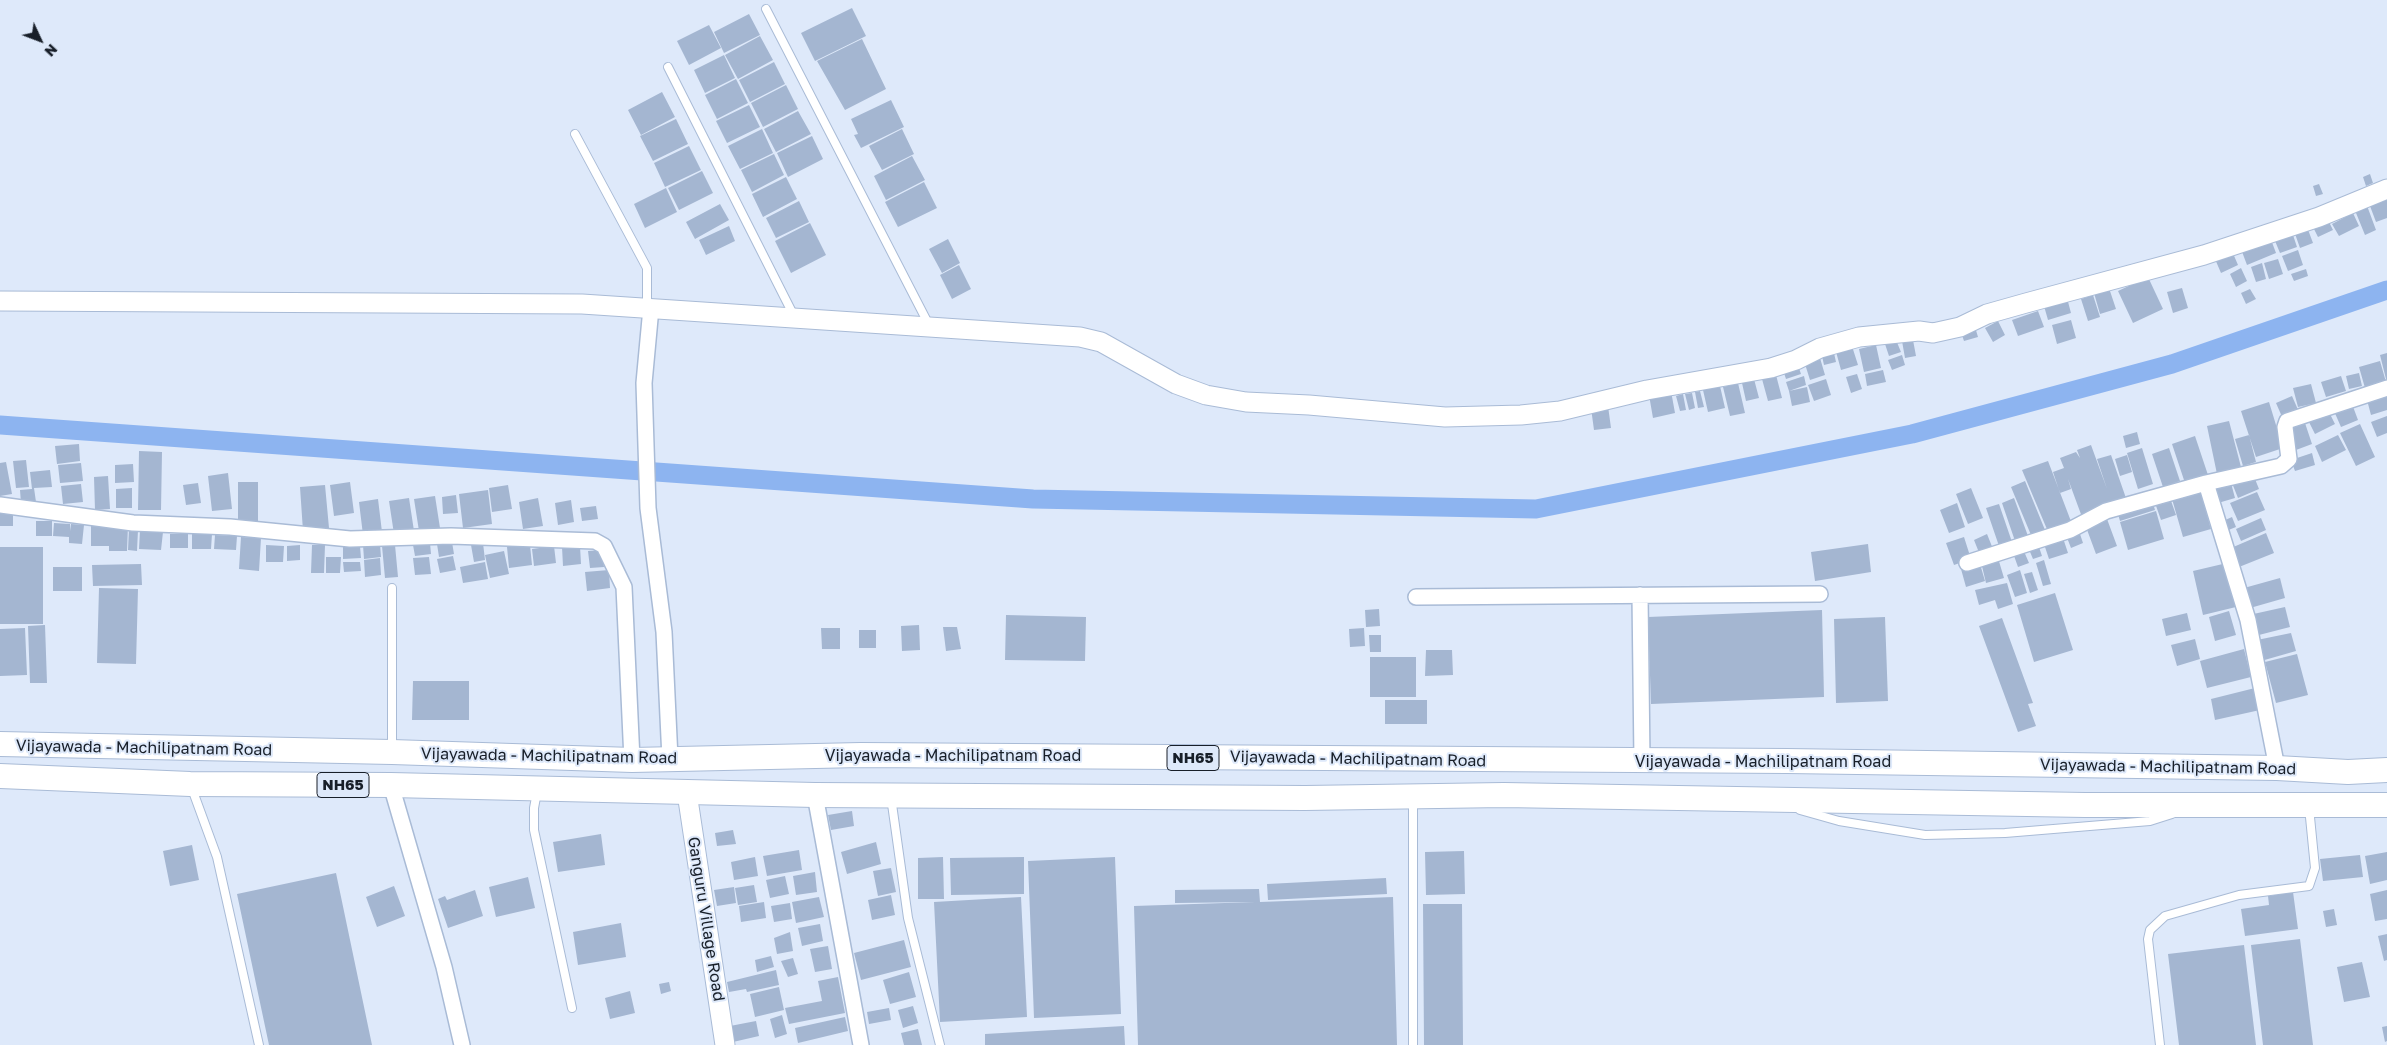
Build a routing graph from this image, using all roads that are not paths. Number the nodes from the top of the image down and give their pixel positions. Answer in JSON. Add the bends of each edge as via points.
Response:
{"nodes":[{"id":1,"x":766,"y":9,"type":"dead end"},
{"id":2,"x":668,"y":66,"type":"dead end"},
{"id":3,"x":575,"y":134,"type":"dead end"},
{"id":4,"x":2387,"y":189,"type":"edge"},
{"id":5,"x":0,"y":301,"type":"edge"},
{"id":6,"x":649,"y":308,"type":"junction"},
{"id":7,"x":795,"y":318,"type":"junction"},
{"id":8,"x":930,"y":327,"type":"junction"},
{"id":9,"x":2387,"y":388,"type":"edge"},
{"id":10,"x":2206,"y":483,"type":"junction"},
{"id":11,"x":0,"y":506,"type":"edge"},
{"id":12,"x":1967,"y":563,"type":"dead end"},
{"id":13,"x":392,"y":588,"type":"dead end"},
{"id":14,"x":1820,"y":594,"type":"dead end"},
{"id":15,"x":1640,"y":595,"type":"junction"},
{"id":16,"x":1416,"y":597,"type":"dead end"},
{"id":17,"x":0,"y":744,"type":"edge"},
{"id":18,"x":392,"y":752,"type":"junction"},
{"id":19,"x":670,"y":759,"type":"junction"},
{"id":20,"x":632,"y":760,"type":"junction"},
{"id":21,"x":1642,"y":761,"type":"junction"},
{"id":22,"x":2277,"y":768,"type":"junction"},
{"id":23,"x":2385,"y":768,"type":"edge"},
{"id":24,"x":0,"y":776,"type":"edge"},
{"id":25,"x":190,"y":784,"type":"junction"},
{"id":26,"x":391,"y":785,"type":"junction"},
{"id":27,"x":537,"y":790,"type":"junction"},
{"id":28,"x":687,"y":793,"type":"junction"},
{"id":29,"x":814,"y":794,"type":"junction"},
{"id":30,"x":891,"y":794,"type":"junction"},
{"id":31,"x":1413,"y":797,"type":"junction"},
{"id":32,"x":1761,"y":799,"type":"junction"},
{"id":33,"x":2200,"y":805,"type":"junction"},
{"id":34,"x":2309,"y":805,"type":"junction"},
{"id":35,"x":2387,"y":805,"type":"edge"},
{"id":36,"x":572,"y":1008,"type":"dead end"},
{"id":37,"x":259,"y":1045,"type":"edge"},
{"id":38,"x":462,"y":1045,"type":"edge"},
{"id":39,"x":725,"y":1045,"type":"edge"},
{"id":40,"x":861,"y":1045,"type":"edge"},
{"id":41,"x":940,"y":1045,"type":"edge"},
{"id":42,"x":1413,"y":1045,"type":"edge"},
{"id":43,"x":2160,"y":1045,"type":"edge"}],
"edges":[{"from":1,"to":8,"type":"lane"},
{"from":2,"to":7,"type":"lane"},
{"from":3,"to":6,"type":"lane","via":[[646,268]]},
{"from":4,"to":8,"type":"street","via":[[2319,217],[2204,255],[2003,310],[1960,327],[1933,333],[1919,331],[1859,337],[1820,348],[1771,368],[1615,396],[1560,411],[1521,415],[1445,417],[1246,402],[1206,395],[1176,384],[1101,342],[1080,336]]},
{"from":5,"to":6,"type":"street","via":[[582,304]]},
{"from":6,"to":7,"type":"street"},
{"from":6,"to":19,"type":"street","via":[[644,383],[648,508],[664,632]]},
{"from":7,"to":8,"type":"street"},
{"from":9,"to":10,"type":"street","via":[[2287,421],[2284,427],[2289,459],[2281,466]]},
{"from":10,"to":12,"type":"street","via":[[2106,511],[2070,530]]},
{"from":10,"to":22,"type":"street","via":[[2248,620]]},
{"from":11,"to":20,"type":"street","via":[[133,523],[230,527],[350,539],[500,536],[595,541],[604,546],[624,587]]},
{"from":13,"to":18,"type":"lane"},
{"from":14,"to":15,"type":"street"},
{"from":15,"to":16,"type":"street"},
{"from":15,"to":21,"type":"street"},
{"from":17,"to":18,"type":"highway","name":"Vijayawada - Machilipatnam Road","number":"NH65"},
{"from":18,"to":20,"type":"highway","name":"Vijayawada - Machilipatnam Road","number":"NH65"},
{"from":19,"to":20,"type":"highway","name":"Vijayawada - Machilipatnam Road","number":"NH65"},
{"from":19,"to":21,"type":"highway","name":"Vijayawada - Machilipatnam Road","number":"NH65","via":[[861,755]]},
{"from":21,"to":22,"type":"highway","name":"Vijayawada - Machilipatnam Road","number":"NH65"},
{"from":22,"to":23,"type":"highway","name":"Vijayawada - Machilipatnam Road","number":"NH65","via":[[2348,772]]},
{"from":24,"to":25,"type":"highway","name":"Vijayawada - Machilipatnam Road","number":"NH65"},
{"from":25,"to":26,"type":"highway","name":"Vijayawada - Machilipatnam Road","number":"NH65"},
{"from":25,"to":37,"type":"lane","via":[[217,857]]},
{"from":26,"to":27,"type":"highway","name":"Vijayawada - Machilipatnam Road","number":"NH65"},
{"from":26,"to":38,"type":"street","via":[[444,967]]},
{"from":27,"to":28,"type":"highway","name":"Vijayawada - Machilipatnam Road","number":"NH65"},
{"from":27,"to":36,"type":"lane","via":[[534,830]]},
{"from":28,"to":29,"type":"highway","name":"Vijayawada - Machilipatnam Road","number":"NH65"},
{"from":28,"to":39,"type":"street","name":"Ganguru Village Road"},
{"from":29,"to":30,"type":"highway","name":"Vijayawada - Machilipatnam Road","number":"NH65"},
{"from":29,"to":40,"type":"street"},
{"from":30,"to":31,"type":"highway","name":"Vijayawada - Machilipatnam Road","number":"NH65"},
{"from":30,"to":41,"type":"lane","via":[[908,918]]},
{"from":31,"to":32,"type":"highway","name":"Vijayawada - Machilipatnam Road","number":"NH65"},
{"from":31,"to":42,"type":"lane"},
{"from":32,"to":33,"type":"highway","name":"Vijayawada - Machilipatnam Road","number":"NH65"},
{"from":32,"to":33,"type":"lane","via":[[1839,821],[1925,835],[2005,833],[2150,821]]},
{"from":33,"to":34,"type":"highway","name":"Vijayawada - Machilipatnam Road","number":"NH65"},
{"from":34,"to":35,"type":"highway","name":"Vijayawada - Machilipatnam Road","number":"NH65"},
{"from":34,"to":43,"type":"lane","via":[[2315,868],[2309,886],[2239,895],[2165,916],[2150,930],[2148,939]]}]}
